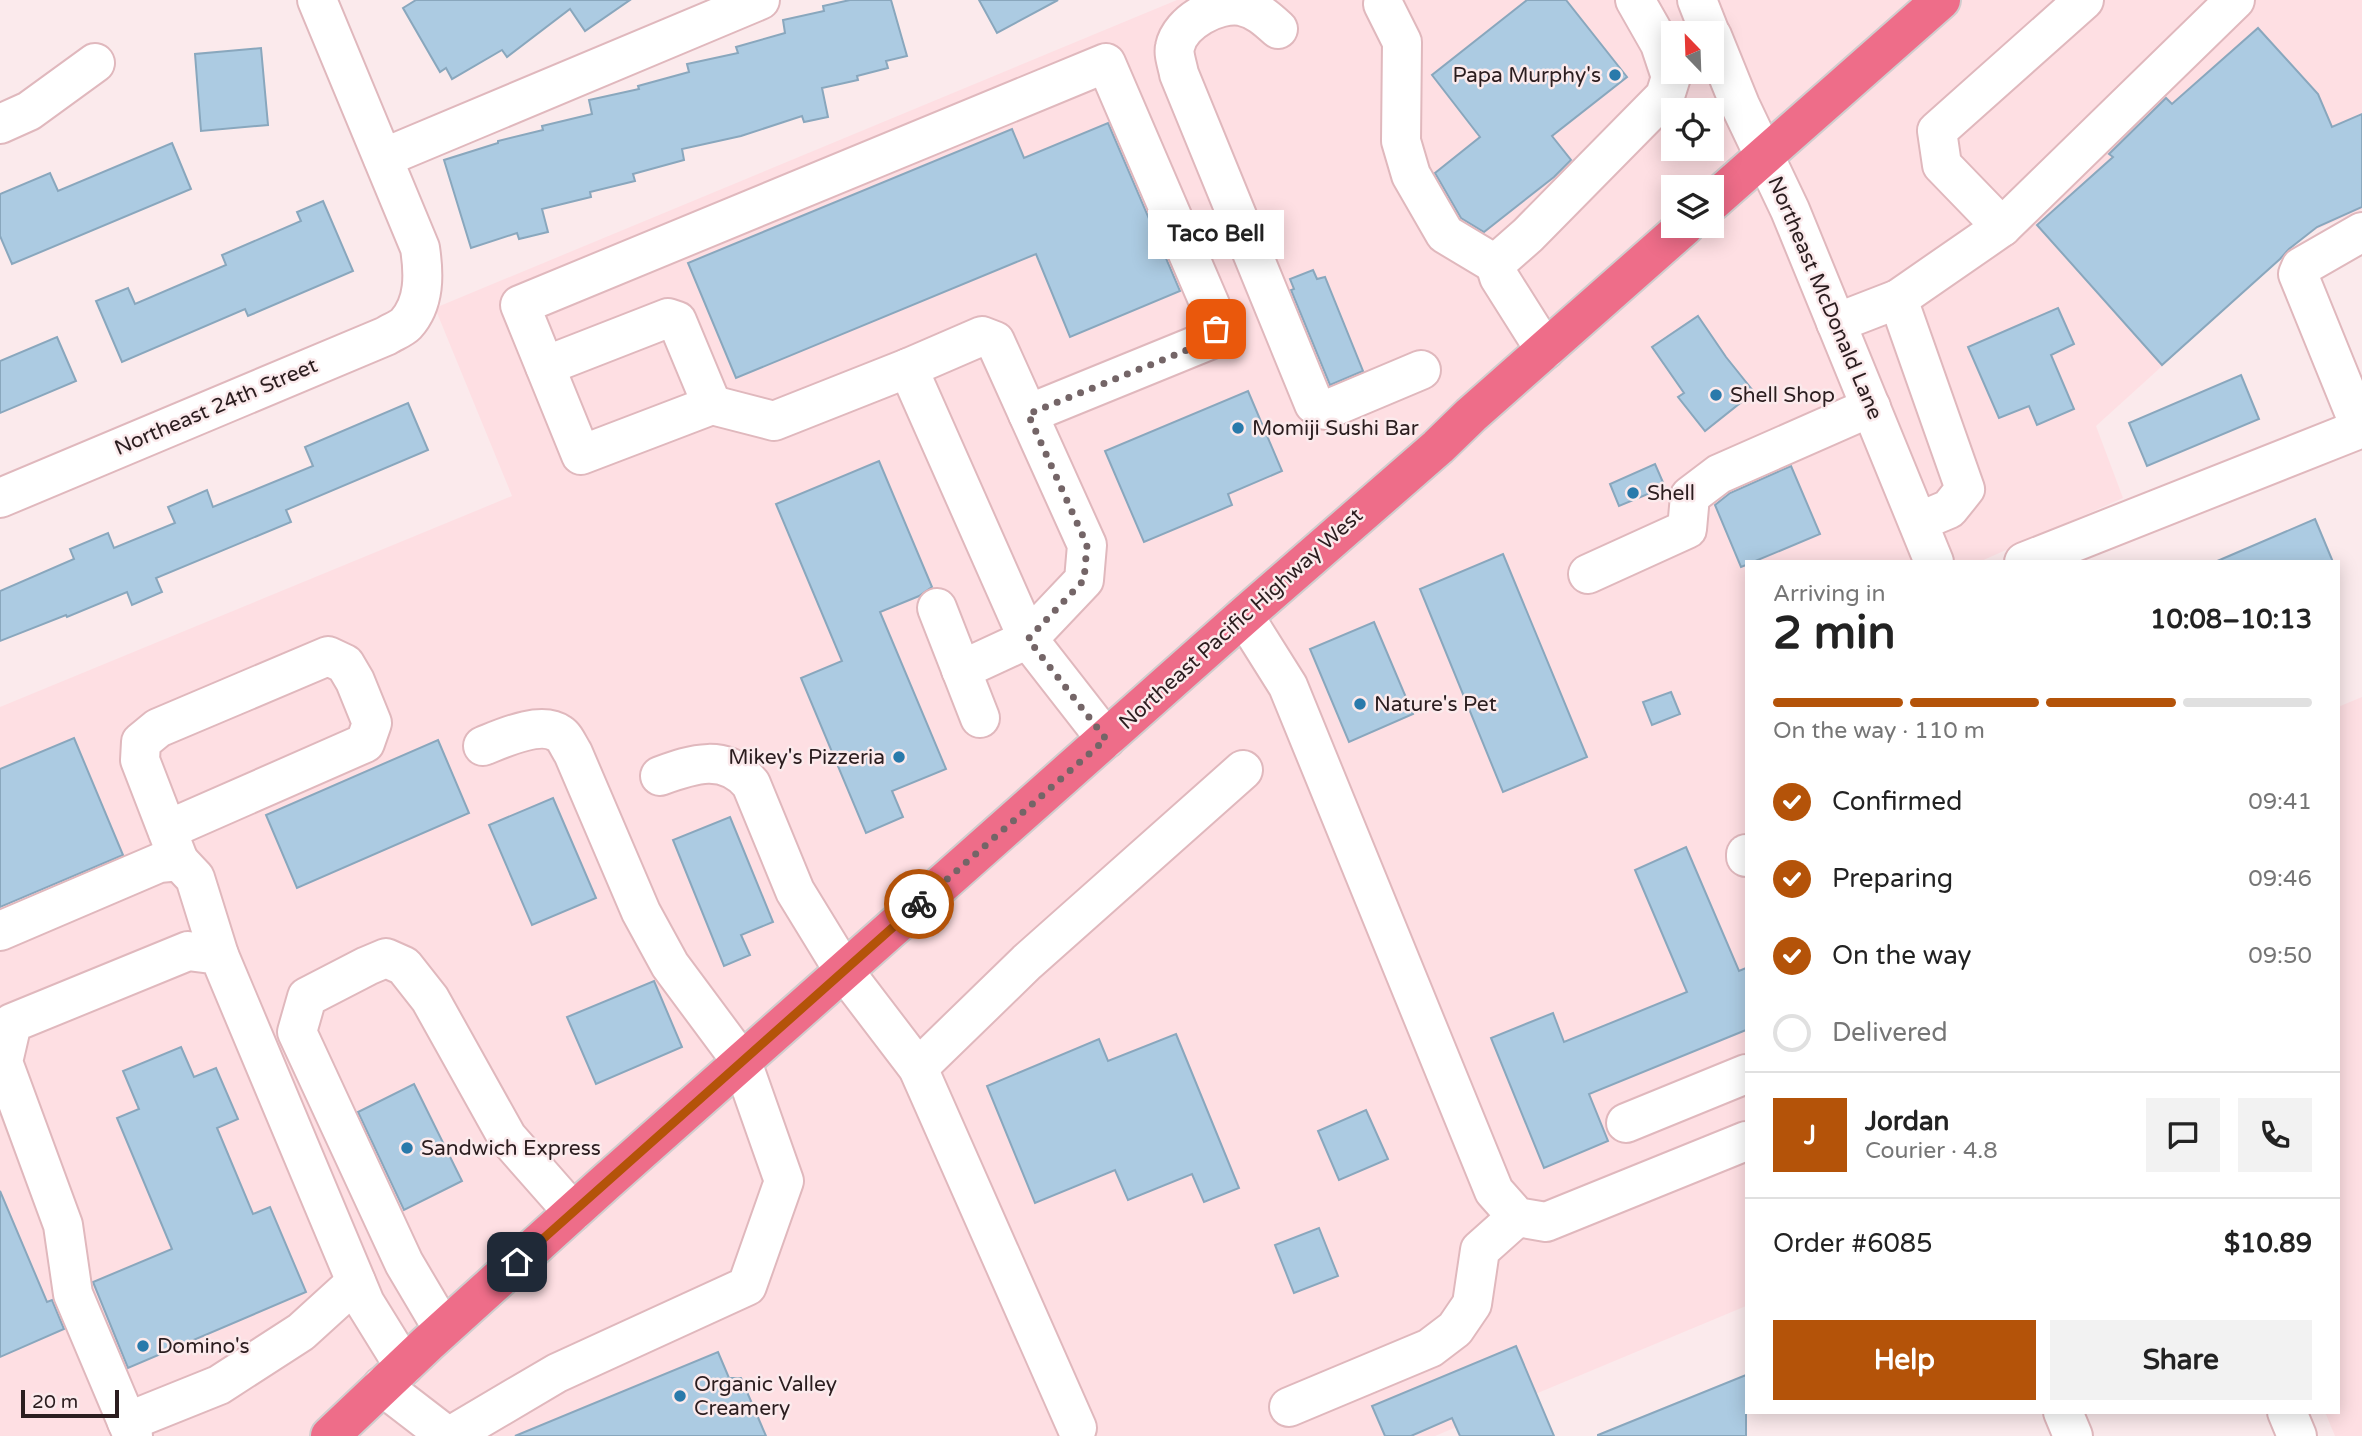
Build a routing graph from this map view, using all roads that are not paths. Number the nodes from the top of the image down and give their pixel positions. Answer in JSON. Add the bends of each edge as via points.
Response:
{"nodes":[{"id":1,"x":317,"y":0,"type":"edge"},
{"id":2,"x":760,"y":0,"type":"edge"},
{"id":3,"x":1635,"y":0,"type":"edge"},
{"id":4,"x":1697,"y":0,"type":"edge"},
{"id":5,"x":1941,"y":0,"type":"edge"},
{"id":6,"x":2084,"y":0,"type":"edge"},
{"id":7,"x":2235,"y":0,"type":"edge"},
{"id":8,"x":1386,"y":1,"type":"edge"},
{"id":9,"x":1705,"y":21,"type":"edge"},
{"id":10,"x":1278,"y":29,"type":"dead end"},
{"id":11,"x":95,"y":63,"type":"dead end"},
{"id":12,"x":1724,"y":65,"type":"edge"},
{"id":13,"x":0,"y":124,"type":"edge"},
{"id":14,"x":1764,"y":156,"type":"junction"},
{"id":15,"x":383,"y":158,"type":"junction"},
{"id":16,"x":1724,"y":191,"type":"edge"},
{"id":17,"x":2002,"y":227,"type":"junction"},
{"id":18,"x":2362,"y":232,"type":"edge"},
{"id":19,"x":1671,"y":238,"type":"edge"},
{"id":20,"x":1495,"y":264,"type":"junction"},
{"id":21,"x":1898,"y":299,"type":"junction"},
{"id":22,"x":1836,"y":323,"type":"junction"},
{"id":23,"x":1545,"y":350,"type":"junction"},
{"id":24,"x":545,"y":366,"type":"junction"},
{"id":25,"x":908,"y":368,"type":"junction"},
{"id":26,"x":1421,"y":370,"type":"dead end"},
{"id":27,"x":712,"y":405,"type":"junction"},
{"id":28,"x":1871,"y":407,"type":"junction"},
{"id":29,"x":1028,"y":414,"type":"junction"},
{"id":30,"x":2362,"y":428,"type":"edge"},
{"id":31,"x":0,"y":498,"type":"edge"},
{"id":32,"x":1918,"y":522,"type":"junction"},
{"id":33,"x":1933,"y":560,"type":"edge"},
{"id":34,"x":2029,"y":560,"type":"edge"},
{"id":35,"x":1588,"y":574,"type":"dead end"},
{"id":36,"x":937,"y":608,"type":"dead end"},
{"id":37,"x":1244,"y":616,"type":"junction"},
{"id":38,"x":1028,"y":639,"type":"junction"},
{"id":39,"x":961,"y":670,"type":"junction"},
{"id":40,"x":980,"y":718,"type":"dead end"},
{"id":41,"x":1106,"y":739,"type":"junction"},
{"id":42,"x":482,"y":746,"type":"dead end"},
{"id":43,"x":1243,"y":770,"type":"dead end"},
{"id":44,"x":660,"y":776,"type":"dead end"},
{"id":45,"x":173,"y":846,"type":"junction"},
{"id":46,"x":0,"y":931,"type":"edge"},
{"id":47,"x":219,"y":955,"type":"junction"},
{"id":48,"x":844,"y":971,"type":"junction"},
{"id":49,"x":2,"y":1057,"type":"edge"},
{"id":50,"x":742,"y":1062,"type":"junction"},
{"id":51,"x":918,"y":1069,"type":"junction"},
{"id":52,"x":1745,"y":1074,"type":"edge"},
{"id":53,"x":1626,"y":1123,"type":"dead end"},
{"id":54,"x":1745,"y":1141,"type":"edge"},
{"id":55,"x":573,"y":1212,"type":"junction"},
{"id":56,"x":1531,"y":1220,"type":"junction"},
{"id":57,"x":356,"y":1282,"type":"junction"},
{"id":58,"x":443,"y":1329,"type":"junction"},
{"id":59,"x":393,"y":1376,"type":"junction"},
{"id":60,"x":1289,"y":1407,"type":"dead end"},
{"id":61,"x":2064,"y":1414,"type":"edge"},
{"id":62,"x":2288,"y":1414,"type":"edge"},
{"id":63,"x":1077,"y":1428,"type":"dead end"},
{"id":64,"x":130,"y":1429,"type":"edge"},
{"id":65,"x":330,"y":1436,"type":"edge"},
{"id":66,"x":449,"y":1436,"type":"edge"},
{"id":67,"x":2073,"y":1436,"type":"edge"},
{"id":68,"x":2297,"y":1436,"type":"edge"}],
"edges":[{"from":1,"to":15,"type":"street"},
{"from":2,"to":15,"type":"street"},
{"from":3,"to":20,"type":"street","via":[[1660,44],[1671,77],[1665,96]]},
{"from":4,"to":9,"type":"street","name":"Northeast McDonald Lane"},
{"from":5,"to":14,"type":"highway"},
{"from":6,"to":17,"type":"street","via":[[1937,131],[1942,164]]},
{"from":7,"to":17,"type":"street"},
{"from":8,"to":20,"type":"street","via":[[1402,42],[1401,141],[1411,175],[1445,234]]},
{"from":10,"to":26,"type":"street","via":[[1261,13],[1240,6],[1220,8],[1198,17],[1174,48],[1179,74],[1314,404],[1326,410]]},
{"from":11,"to":13,"type":"street","via":[[29,111]]},
{"from":12,"to":14,"type":"street","name":"Northeast McDonald Lane"},
{"from":14,"to":16,"type":"highway"},
{"from":14,"to":22,"type":"street","name":"Northeast McDonald Lane"},
{"from":15,"to":31,"type":"street","name":"Northeast 24th Street","via":[[420,248],[424,277],[419,300],[405,325]]},
{"from":17,"to":21,"type":"street"},
{"from":18,"to":30,"type":"street","via":[[2301,267],[2298,274]]},
{"from":19,"to":23,"type":"highway","name":"Northeast Pacific Highway West"},
{"from":20,"to":23,"type":"street"},
{"from":21,"to":22,"type":"street"},
{"from":21,"to":32,"type":"street","via":[[1965,489],[1949,509]]},
{"from":22,"to":28,"type":"street","name":"Northeast McDonald Lane"},
{"from":23,"to":37,"type":"highway","name":"Northeast Pacific Highway West"},
{"from":24,"to":27,"type":"street","via":[[668,318],[677,321]]},
{"from":24,"to":27,"type":"street","via":[[581,455]]},
{"from":24,"to":29,"type":"street","via":[[520,305],[1106,63],[1214,314],[1216,329],[1212,340]]},
{"from":25,"to":27,"type":"street","via":[[774,421]]},
{"from":25,"to":29,"type":"street","via":[[982,336],[995,341]]},
{"from":25,"to":38,"type":"street"},
{"from":28,"to":32,"type":"street","name":"Northeast McDonald Lane"},
{"from":28,"to":35,"type":"street","via":[[1719,474],[1690,496],[1687,529]]},
{"from":29,"to":38,"type":"street","via":[[1087,545],[1084,580]]},
{"from":30,"to":34,"type":"street"},
{"from":32,"to":33,"type":"street","name":"Northeast McDonald Lane"},
{"from":36,"to":39,"type":"street"},
{"from":37,"to":41,"type":"highway","name":"Northeast Pacific Highway West"},
{"from":37,"to":56,"type":"street","via":[[1288,686],[1494,1191]]},
{"from":38,"to":39,"type":"street"},
{"from":38,"to":41,"type":"street"},
{"from":39,"to":40,"type":"street"},
{"from":41,"to":48,"type":"highway","name":"Northeast Pacific Highway West"},
{"from":42,"to":50,"type":"street","via":[[523,731],[561,734],[641,912],[670,965]]},
{"from":43,"to":51,"type":"street","via":[[1027,962]]},
{"from":44,"to":48,"type":"street","via":[[707,764],[727,765],[742,774],[751,784],[795,891]]},
{"from":45,"to":45,"type":"street","via":[[140,760],[141,742],[158,728],[328,656],[345,664],[372,723],[365,743]]},
{"from":45,"to":46,"type":"street","via":[[159,863]]},
{"from":45,"to":47,"type":"street","via":[[195,878]]},
{"from":47,"to":49,"type":"street","via":[[188,951],[12,1023]]},
{"from":47,"to":57,"type":"street"},
{"from":48,"to":50,"type":"highway","name":"Northeast Pacific Highway West"},
{"from":48,"to":51,"type":"street"},
{"from":49,"to":64,"type":"street","via":[[63,1225],[73,1294]]},
{"from":50,"to":55,"type":"highway","name":"Northeast Pacific Highway West"},
{"from":50,"to":66,"type":"street","via":[[784,1181],[747,1286],[557,1373]]},
{"from":51,"to":63,"type":"street"},
{"from":52,"to":53,"type":"street"},
{"from":54,"to":56,"type":"street"},
{"from":55,"to":58,"type":"highway","name":"Northeast Pacific Highway West"},
{"from":55,"to":58,"type":"street","via":[[507,1137],[430,999],[404,966],[386,958],[307,997],[297,1032],[404,1263]]},
{"from":56,"to":60,"type":"street","via":[[1480,1250],[1472,1304],[1455,1329],[1430,1348]]},
{"from":57,"to":59,"type":"street"},
{"from":57,"to":64,"type":"street","via":[[301,1332],[219,1385]]},
{"from":58,"to":59,"type":"highway","name":"Northeast Pacific Highway West"},
{"from":59,"to":65,"type":"highway","name":"Northeast Pacific Highway West"},
{"from":59,"to":66,"type":"street"},
{"from":61,"to":67,"type":"street"},
{"from":62,"to":68,"type":"street"}]}
